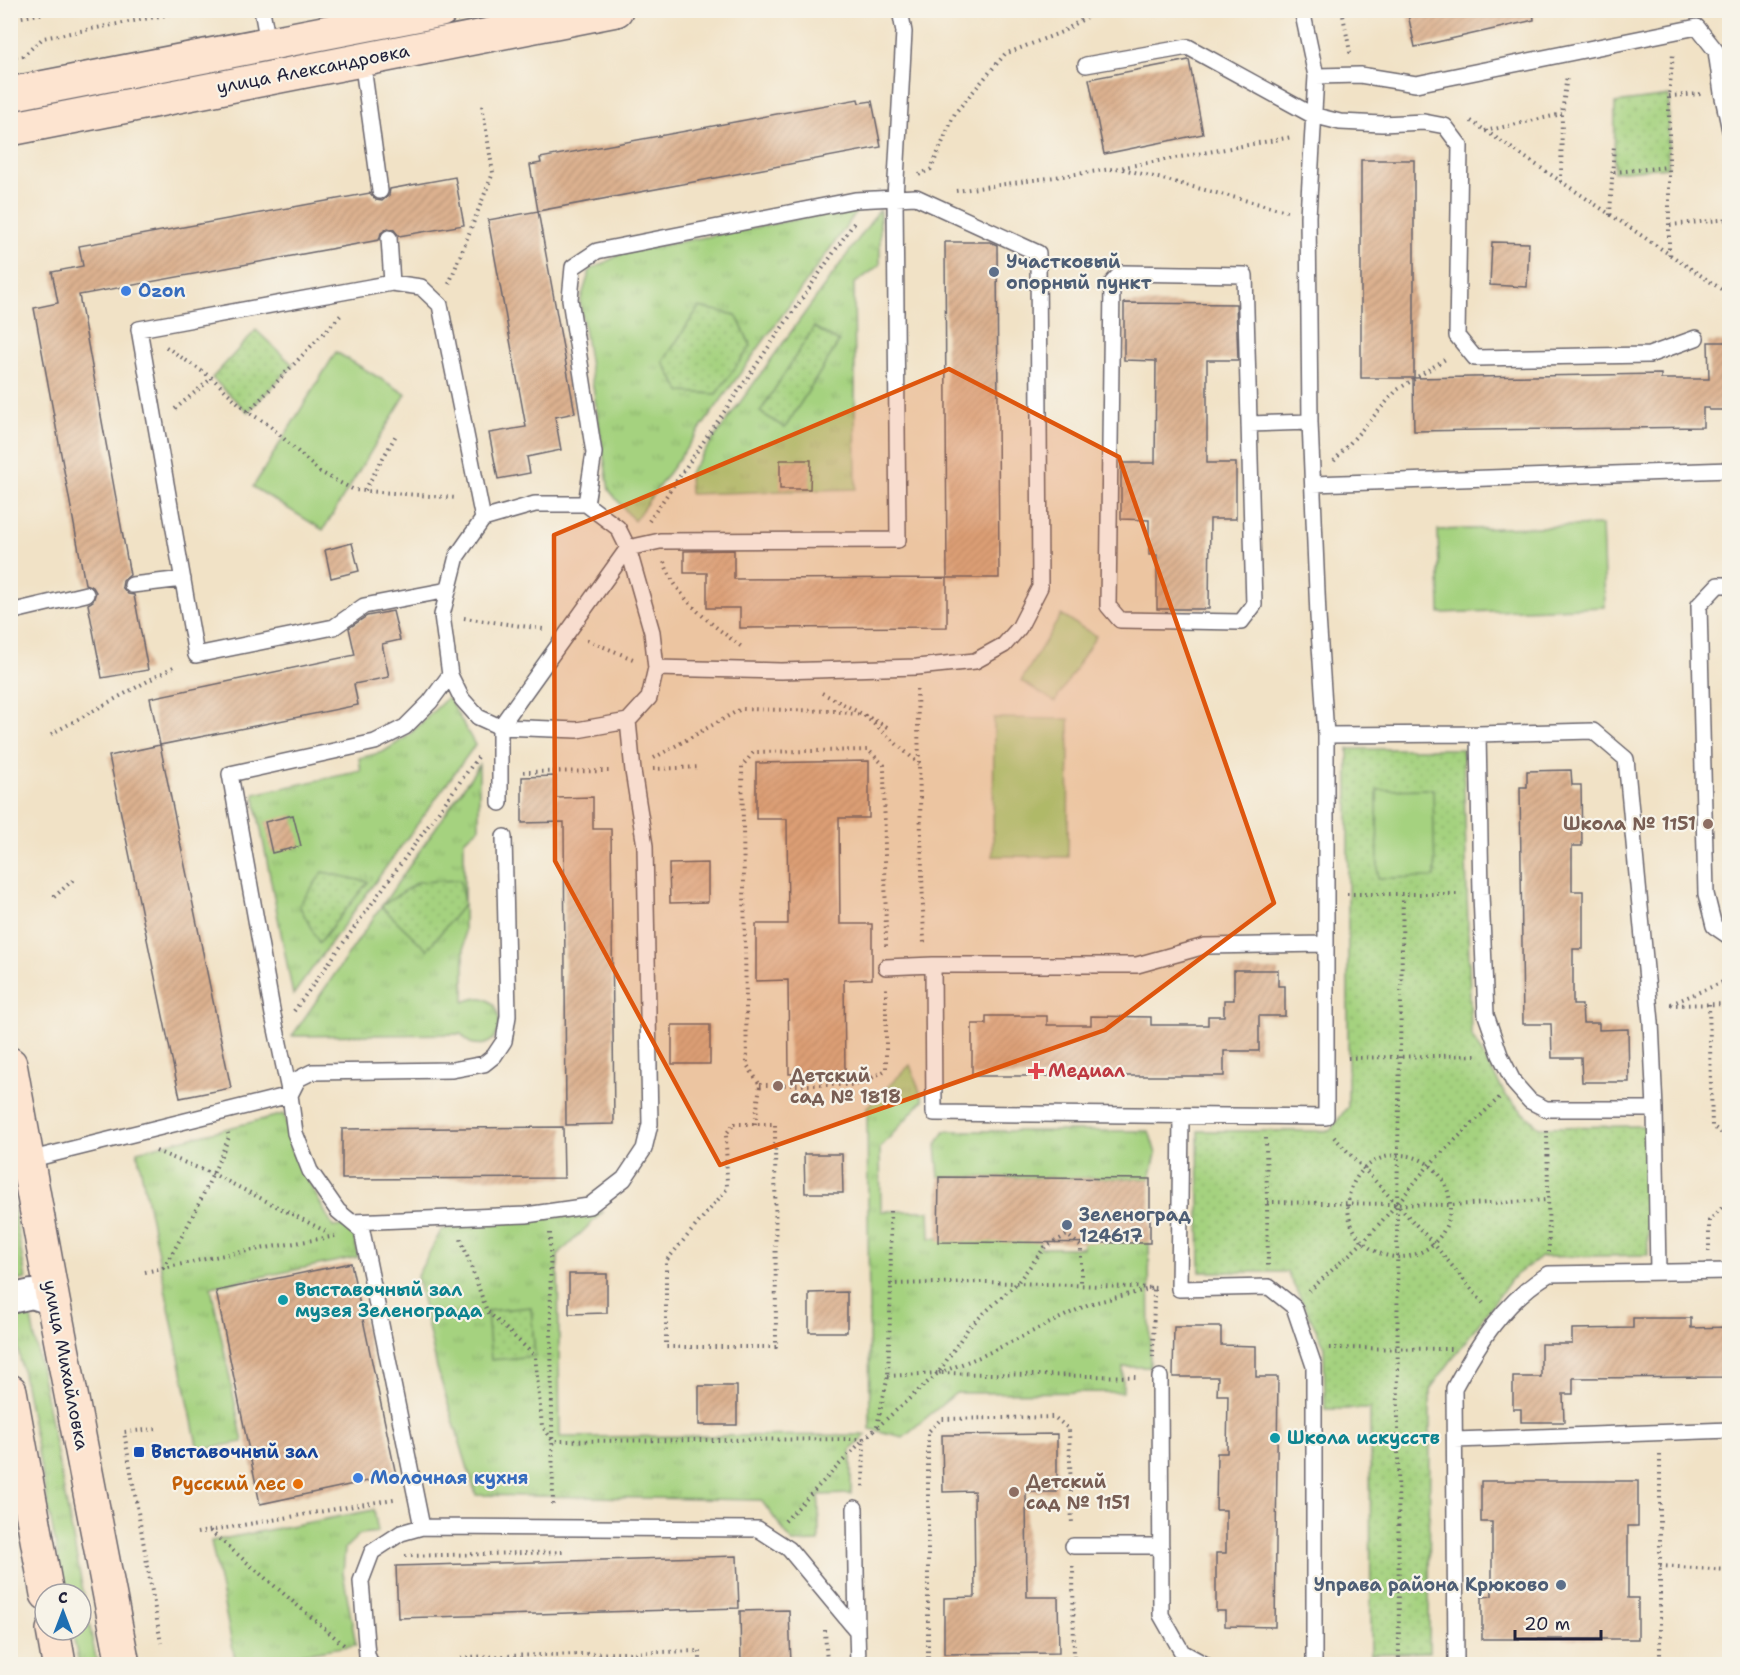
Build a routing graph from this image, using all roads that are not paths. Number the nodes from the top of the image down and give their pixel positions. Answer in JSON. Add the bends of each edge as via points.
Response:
{"nodes":[{"id":1,"x":262,"y":10,"type":"edge"},
{"id":2,"x":441,"y":10,"type":"edge"},
{"id":3,"x":616,"y":10,"type":"edge"},
{"id":4,"x":900,"y":10,"type":"edge"},
{"id":5,"x":1302,"y":10,"type":"edge"},
{"id":6,"x":268,"y":43,"type":"junction"},
{"id":7,"x":362,"y":59,"type":"junction"},
{"id":8,"x":1086,"y":65,"type":"dead end"},
{"id":9,"x":1316,"y":76,"type":"junction"},
{"id":10,"x":10,"y":93,"type":"edge"},
{"id":11,"x":1312,"y":115,"type":"junction"},
{"id":12,"x":10,"y":129,"type":"edge"},
{"id":13,"x":1730,"y":130,"type":"edge"},
{"id":14,"x":380,"y":191,"type":"dead end"},
{"id":15,"x":895,"y":193,"type":"junction"},
{"id":16,"x":389,"y":238,"type":"dead end"},
{"id":17,"x":392,"y":283,"type":"junction"},
{"id":18,"x":1696,"y":338,"type":"dead end"},
{"id":19,"x":1310,"y":422,"type":"junction"},
{"id":20,"x":1250,"y":424,"type":"junction"},
{"id":21,"x":1730,"y":470,"type":"edge"},
{"id":22,"x":1313,"y":484,"type":"junction"},
{"id":23,"x":586,"y":504,"type":"junction"},
{"id":24,"x":483,"y":519,"type":"junction"},
{"id":25,"x":628,"y":548,"type":"junction"},
{"id":26,"x":183,"y":579,"type":"junction"},
{"id":27,"x":132,"y":585,"type":"dead end"},
{"id":28,"x":1730,"y":585,"type":"edge"},
{"id":29,"x":448,"y":590,"type":"junction"},
{"id":30,"x":86,"y":594,"type":"dead end"},
{"id":31,"x":10,"y":612,"type":"edge"},
{"id":32,"x":656,"y":668,"type":"junction"},
{"id":33,"x":450,"y":675,"type":"junction"},
{"id":34,"x":628,"y":721,"type":"junction"},
{"id":35,"x":500,"y":728,"type":"junction"},
{"id":36,"x":1478,"y":734,"type":"junction"},
{"id":37,"x":1326,"y":735,"type":"junction"},
{"id":38,"x":500,"y":803,"type":"dead end"},
{"id":39,"x":504,"y":837,"type":"dead end"},
{"id":40,"x":1730,"y":937,"type":"edge"},
{"id":41,"x":1326,"y":944,"type":"junction"},
{"id":42,"x":933,"y":965,"type":"junction"},
{"id":43,"x":886,"y":968,"type":"road end"},
{"id":44,"x":10,"y":1064,"type":"edge"},
{"id":45,"x":290,"y":1095,"type":"junction"},
{"id":46,"x":1655,"y":1109,"type":"junction"},
{"id":47,"x":1181,"y":1116,"type":"junction"},
{"id":48,"x":28,"y":1160,"type":"junction"},
{"id":49,"x":357,"y":1226,"type":"junction"},
{"id":50,"x":1730,"y":1270,"type":"edge"},
{"id":51,"x":1658,"y":1271,"type":"junction"},
{"id":52,"x":10,"y":1299,"type":"edge"},
{"id":53,"x":53,"y":1302,"type":"junction"},
{"id":54,"x":1156,"y":1377,"type":"road end"},
{"id":55,"x":10,"y":1391,"type":"edge"},
{"id":56,"x":1730,"y":1430,"type":"edge"},
{"id":57,"x":1455,"y":1440,"type":"junction"},
{"id":58,"x":855,"y":1508,"type":"road end"},
{"id":59,"x":422,"y":1527,"type":"junction"},
{"id":60,"x":1073,"y":1546,"type":"road end"},
{"id":61,"x":1161,"y":1546,"type":"junction"},
{"id":62,"x":45,"y":1582,"type":"edge"},
{"id":63,"x":858,"y":1631,"type":"junction"},
{"id":64,"x":55,"y":1642,"type":"edge"},
{"id":65,"x":59,"y":1665,"type":"edge"},
{"id":66,"x":123,"y":1665,"type":"edge"},
{"id":67,"x":371,"y":1665,"type":"edge"},
{"id":68,"x":858,"y":1665,"type":"edge"},
{"id":69,"x":1204,"y":1665,"type":"edge"},
{"id":70,"x":1314,"y":1665,"type":"edge"},
{"id":71,"x":1456,"y":1665,"type":"edge"}],
"edges":[{"from":1,"to":6,"type":"lane"},
{"from":2,"to":6,"type":"main road","name":"улица Александровка"},
{"from":3,"to":7,"type":"main road","name":"улица Александровка"},
{"from":4,"to":15,"type":"lane","via":[[904,32]]},
{"from":5,"to":9,"type":"lane"},
{"from":6,"to":10,"type":"main road","name":"улица Александровка"},
{"from":7,"to":12,"type":"main road","name":"улица Александровка"},
{"from":7,"to":14,"type":"lane"},
{"from":8,"to":11,"type":"lane","via":[[1188,47]]},
{"from":9,"to":11,"type":"lane"},
{"from":9,"to":13,"type":"lane","via":[[1360,75],[1416,84],[1697,27],[1716,51]]},
{"from":11,"to":18,"type":"lane","via":[[1340,122],[1425,122],[1445,126],[1460,146],[1457,336],[1475,358],[1649,354]]},
{"from":11,"to":19,"type":"lane","via":[[1308,216]]},
{"from":15,"to":23,"type":"lane","via":[[597,251],[573,267],[570,300],[594,453]]},
{"from":15,"to":25,"type":"lane","via":[[898,540],[660,542]]},
{"from":15,"to":32,"type":"lane","via":[[916,197],[1038,252],[1040,587],[1019,628],[1004,645],[975,661],[917,667],[781,671]]},
{"from":16,"to":17,"type":"lane"},
{"from":17,"to":24,"type":"lane","via":[[421,287],[440,305]]},
{"from":17,"to":26,"type":"lane","via":[[139,329]]},
{"from":19,"to":20,"type":"lane"},
{"from":19,"to":22,"type":"lane"},
{"from":20,"to":20,"type":"lane","via":[[1254,605],[1241,622],[1120,620],[1108,606],[1108,594],[1112,283],[1121,273],[1245,275]]},
{"from":21,"to":22,"type":"lane"},
{"from":22,"to":37,"type":"lane"},
{"from":23,"to":24,"type":"lane","via":[[536,504]]},
{"from":23,"to":25,"type":"lane","via":[[618,528]]},
{"from":24,"to":29,"type":"lane","via":[[457,556]]},
{"from":25,"to":32,"type":"lane","via":[[652,632]]},
{"from":25,"to":35,"type":"lane"},
{"from":26,"to":27,"type":"lane"},
{"from":26,"to":29,"type":"lane","via":[[196,655],[334,627],[364,606]]},
{"from":28,"to":40,"type":"lane","via":[[1718,585],[1699,605],[1706,894],[1714,926]]},
{"from":29,"to":33,"type":"lane","via":[[442,615]]},
{"from":30,"to":31,"type":"lane"},
{"from":32,"to":34,"type":"lane","via":[[649,698]]},
{"from":33,"to":35,"type":"lane","via":[[462,699],[478,717]]},
{"from":33,"to":45,"type":"lane","via":[[405,728],[375,742],[230,774]]},
{"from":34,"to":35,"type":"lane","via":[[577,730]]},
{"from":34,"to":49,"type":"lane","via":[[645,846],[650,1124],[644,1149],[624,1179],[589,1206],[526,1215]]},
{"from":35,"to":38,"type":"lane"},
{"from":36,"to":37,"type":"lane"},
{"from":36,"to":46,"type":"lane","via":[[1486,1015],[1500,1055],[1514,1083],[1530,1101],[1546,1109]]},
{"from":36,"to":46,"type":"lane","via":[[1593,731],[1626,759],[1651,1022]]},
{"from":37,"to":41,"type":"lane"},
{"from":39,"to":45,"type":"lane","via":[[508,1016],[504,1041],[494,1056],[484,1064],[452,1070],[312,1072],[298,1078]]},
{"from":41,"to":42,"type":"lane","via":[[1204,946],[1137,965]]},
{"from":41,"to":47,"type":"lane","via":[[1326,1117]]},
{"from":42,"to":43,"type":"lane"},
{"from":42,"to":47,"type":"lane","via":[[934,1113]]},
{"from":44,"to":48,"type":"main road","name":"улица Михайловка"},
{"from":45,"to":48,"type":"lane"},
{"from":45,"to":49,"type":"lane","via":[[295,1133],[310,1171],[338,1211]]},
{"from":46,"to":51,"type":"lane"},
{"from":47,"to":70,"type":"lane","via":[[1179,1289],[1269,1287],[1294,1307],[1314,1366]]},
{"from":48,"to":53,"type":"main road","name":"улица Михайловка"},
{"from":49,"to":59,"type":"lane"},
{"from":50,"to":51,"type":"lane"},
{"from":51,"to":57,"type":"lane","via":[[1549,1274],[1533,1283],[1497,1320],[1454,1388]]},
{"from":52,"to":53,"type":"street","via":[[32,1294]]},
{"from":53,"to":66,"type":"main road","name":"улица Михайловка"},
{"from":54,"to":61,"type":"lane"},
{"from":55,"to":62,"type":"main road"},
{"from":56,"to":57,"type":"lane"},
{"from":57,"to":71,"type":"lane"},
{"from":58,"to":63,"type":"lane"},
{"from":59,"to":63,"type":"lane","via":[[758,1529],[789,1549]]},
{"from":59,"to":67,"type":"lane","via":[[401,1533],[372,1552],[361,1581]]},
{"from":60,"to":61,"type":"lane"},
{"from":61,"to":69,"type":"lane","via":[[1161,1615],[1182,1652]]},
{"from":63,"to":68,"type":"lane"},
{"from":64,"to":65,"type":"main road"}]}
